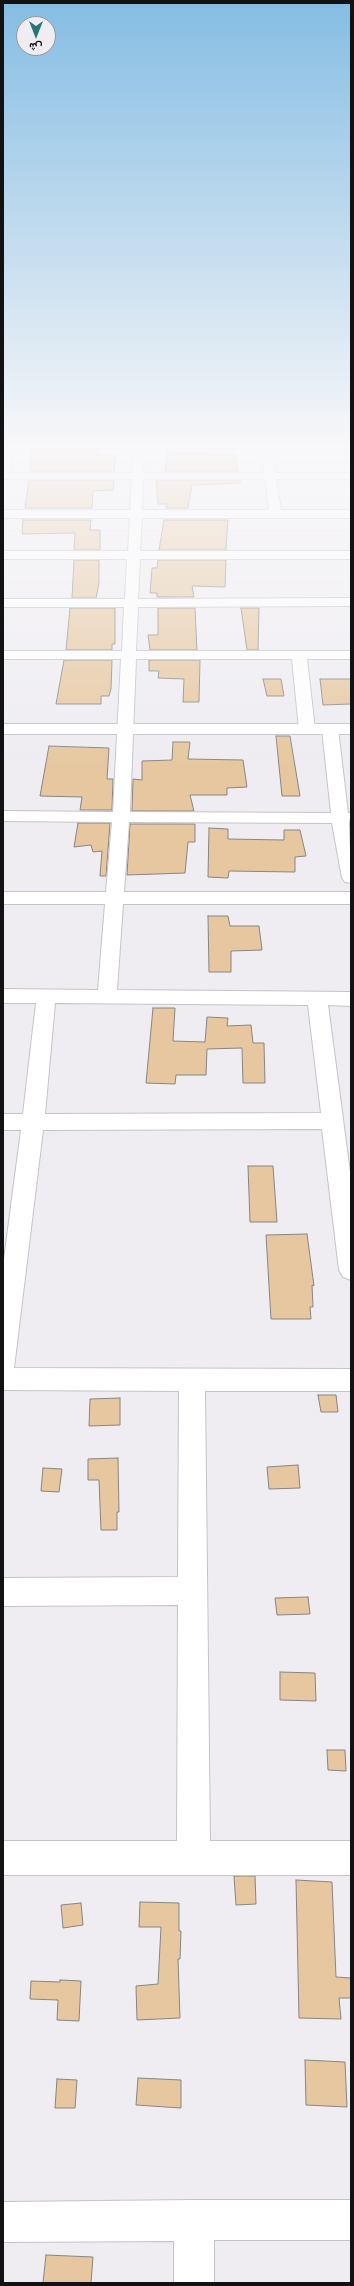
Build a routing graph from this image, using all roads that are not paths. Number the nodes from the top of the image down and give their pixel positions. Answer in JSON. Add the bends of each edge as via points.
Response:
{"nodes":[{"id":1,"x":3,"y":555,"type":"edge"},
{"id":2,"x":134,"y":555,"type":"junction"},
{"id":3,"x":351,"y":555,"type":"edge"},
{"id":4,"x":351,"y":602,"type":"edge"},
{"id":5,"x":3,"y":603,"type":"edge"},
{"id":6,"x":132,"y":603,"type":"junction"},
{"id":7,"x":351,"y":654,"type":"edge"},
{"id":8,"x":3,"y":655,"type":"edge"},
{"id":9,"x":130,"y":655,"type":"junction"},
{"id":10,"x":299,"y":655,"type":"junction"},
{"id":11,"x":3,"y":729,"type":"edge"},
{"id":12,"x":126,"y":729,"type":"junction"},
{"id":13,"x":307,"y":729,"type":"junction"},
{"id":14,"x":330,"y":729,"type":"junction"},
{"id":15,"x":351,"y":729,"type":"edge"},
{"id":16,"x":3,"y":816,"type":"edge"},
{"id":17,"x":122,"y":816,"type":"junction"},
{"id":18,"x":345,"y":818,"type":"edge"},
{"id":19,"x":351,"y":878,"type":"edge"},
{"id":20,"x":114,"y":897,"type":"junction"},
{"id":21,"x":3,"y":898,"type":"edge"},
{"id":22,"x":351,"y":898,"type":"edge"},
{"id":23,"x":3,"y":996,"type":"edge"},
{"id":24,"x":46,"y":997,"type":"junction"},
{"id":25,"x":107,"y":997,"type":"junction"},
{"id":26,"x":317,"y":999,"type":"junction"},
{"id":27,"x":351,"y":999,"type":"edge"},
{"id":28,"x":3,"y":1122,"type":"edge"},
{"id":29,"x":33,"y":1122,"type":"junction"},
{"id":30,"x":332,"y":1122,"type":"junction"},
{"id":31,"x":351,"y":1270,"type":"edge"},
{"id":32,"x":3,"y":1364,"type":"edge"},
{"id":33,"x":3,"y":1379,"type":"edge"},
{"id":34,"x":351,"y":1380,"type":"edge"},
{"id":35,"x":192,"y":1381,"type":"junction"},
{"id":36,"x":193,"y":1591,"type":"junction"},
{"id":37,"x":3,"y":1592,"type":"edge"},
{"id":38,"x":3,"y":1858,"type":"edge"},
{"id":39,"x":194,"y":1858,"type":"junction"},
{"id":40,"x":351,"y":1858,"type":"edge"},
{"id":41,"x":194,"y":2220,"type":"junction"},
{"id":42,"x":351,"y":2220,"type":"edge"},
{"id":43,"x":3,"y":2222,"type":"edge"},
{"id":44,"x":194,"y":2283,"type":"edge"}],
"edges":[{"from":1,"to":2,"type":"street"},
{"from":2,"to":3,"type":"street"},
{"from":2,"to":6,"type":"street"},
{"from":4,"to":6,"type":"street"},
{"from":5,"to":6,"type":"street"},
{"from":6,"to":9,"type":"street"},
{"from":7,"to":10,"type":"street"},
{"from":8,"to":9,"type":"street"},
{"from":9,"to":10,"type":"street"},
{"from":9,"to":12,"type":"street"},
{"from":10,"to":13,"type":"street"},
{"from":11,"to":12,"type":"street"},
{"from":12,"to":13,"type":"street"},
{"from":12,"to":17,"type":"street"},
{"from":13,"to":14,"type":"street"},
{"from":14,"to":15,"type":"street"},
{"from":14,"to":18,"type":"street"},
{"from":16,"to":17,"type":"street"},
{"from":17,"to":18,"type":"street"},
{"from":17,"to":20,"type":"street"},
{"from":18,"to":19,"type":"street"},
{"from":20,"to":21,"type":"street"},
{"from":20,"to":22,"type":"street"},
{"from":20,"to":25,"type":"street"},
{"from":23,"to":24,"type":"street"},
{"from":24,"to":25,"type":"street"},
{"from":24,"to":29,"type":"street"},
{"from":25,"to":26,"type":"street"},
{"from":26,"to":27,"type":"street"},
{"from":26,"to":30,"type":"street"},
{"from":28,"to":29,"type":"street"},
{"from":29,"to":30,"type":"street"},
{"from":29,"to":32,"type":"street"},
{"from":30,"to":31,"type":"street"},
{"from":33,"to":35,"type":"street"},
{"from":34,"to":35,"type":"street"},
{"from":35,"to":36,"type":"street"},
{"from":36,"to":37,"type":"street"},
{"from":36,"to":39,"type":"street"},
{"from":38,"to":39,"type":"street"},
{"from":39,"to":40,"type":"street"},
{"from":41,"to":42,"type":"street"},
{"from":41,"to":43,"type":"street"},
{"from":41,"to":44,"type":"street"}]}
